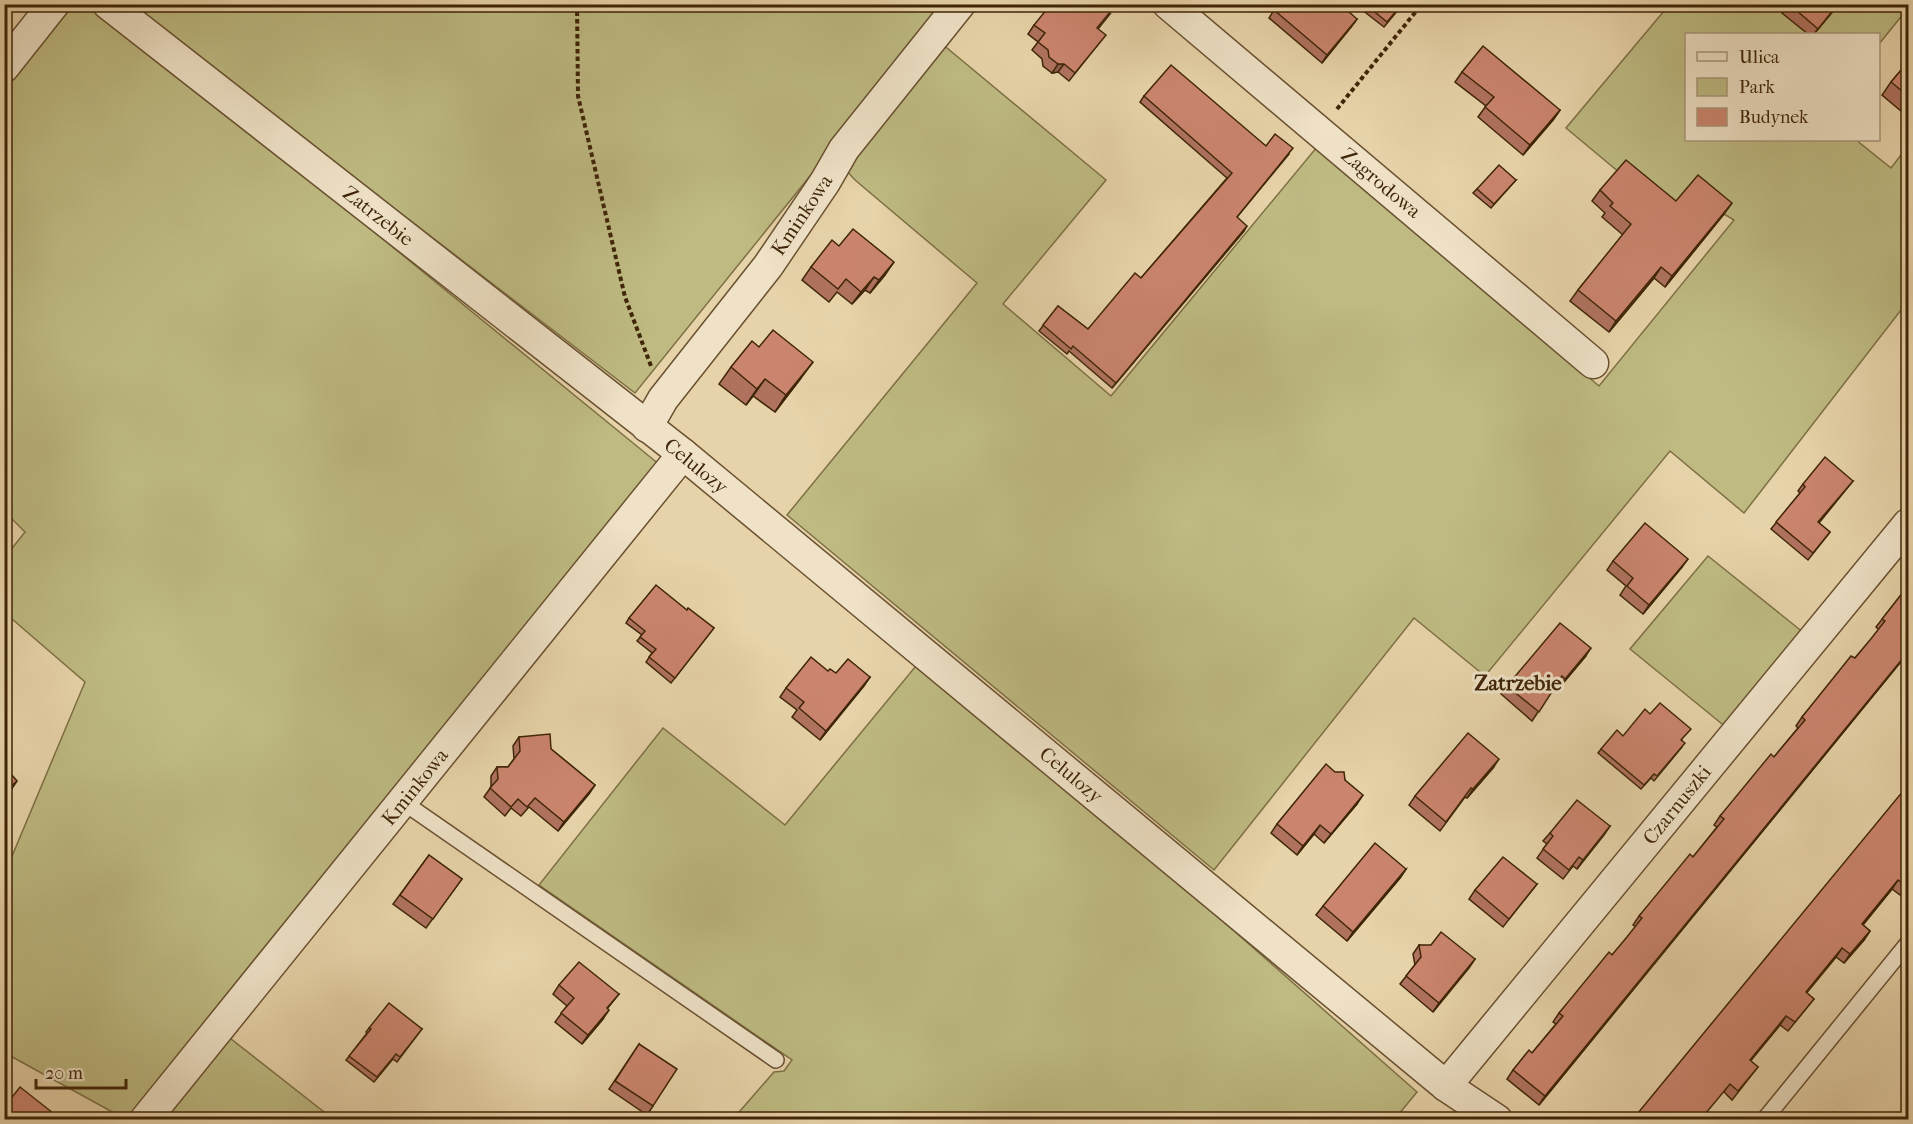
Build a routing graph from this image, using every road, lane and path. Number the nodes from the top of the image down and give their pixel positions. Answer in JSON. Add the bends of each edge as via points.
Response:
{"nodes":[{"id":1,"x":54,"y":4,"type":"edge"},
{"id":2,"x":108,"y":4,"type":"edge"},
{"id":3,"x":577,"y":4,"type":"edge"},
{"id":4,"x":960,"y":4,"type":"edge"},
{"id":5,"x":1168,"y":4,"type":"edge"},
{"id":6,"x":1422,"y":4,"type":"edge"},
{"id":7,"x":4,"y":67,"type":"edge"},
{"id":8,"x":1319,"y":130,"type":"junction"},
{"id":9,"x":1593,"y":363,"type":"dead end"},
{"id":10,"x":663,"y":399,"type":"junction"},
{"id":11,"x":647,"y":427,"type":"junction"},
{"id":12,"x":683,"y":454,"type":"junction"},
{"id":13,"x":1908,"y":524,"type":"edge"},
{"id":14,"x":403,"y":802,"type":"junction"},
{"id":15,"x":1908,"y":943,"type":"edge"},
{"id":16,"x":776,"y":1060,"type":"dead end"},
{"id":17,"x":1446,"y":1086,"type":"junction"},
{"id":18,"x":145,"y":1119,"type":"edge"},
{"id":19,"x":1497,"y":1119,"type":"edge"},
{"id":20,"x":1764,"y":1119,"type":"edge"}],
"edges":[{"from":1,"to":7,"type":"street"},
{"from":2,"to":11,"type":"street","name":"Zatrzebie"},
{"from":3,"to":10,"type":"path","via":[[578,96],[625,297]]},
{"from":4,"to":10,"type":"street","name":"Kminkowa","via":[[844,149],[768,266]]},
{"from":5,"to":8,"type":"street","name":"Zagrodowa"},
{"from":6,"to":8,"type":"path"},
{"from":8,"to":9,"type":"street","name":"Zagrodowa"},
{"from":10,"to":11,"type":"street","name":"Kminkowa"},
{"from":11,"to":12,"type":"street","name":"Celulozy"},
{"from":12,"to":14,"type":"street","name":"Kminkowa"},
{"from":12,"to":17,"type":"street","name":"Celulozy"},
{"from":13,"to":17,"type":"street","name":"Czarnuszki"},
{"from":14,"to":16,"type":"lane"},
{"from":14,"to":18,"type":"street","name":"Kminkowa"},
{"from":15,"to":20,"type":"lane"},
{"from":17,"to":19,"type":"street","name":"Celulozy"}]}
